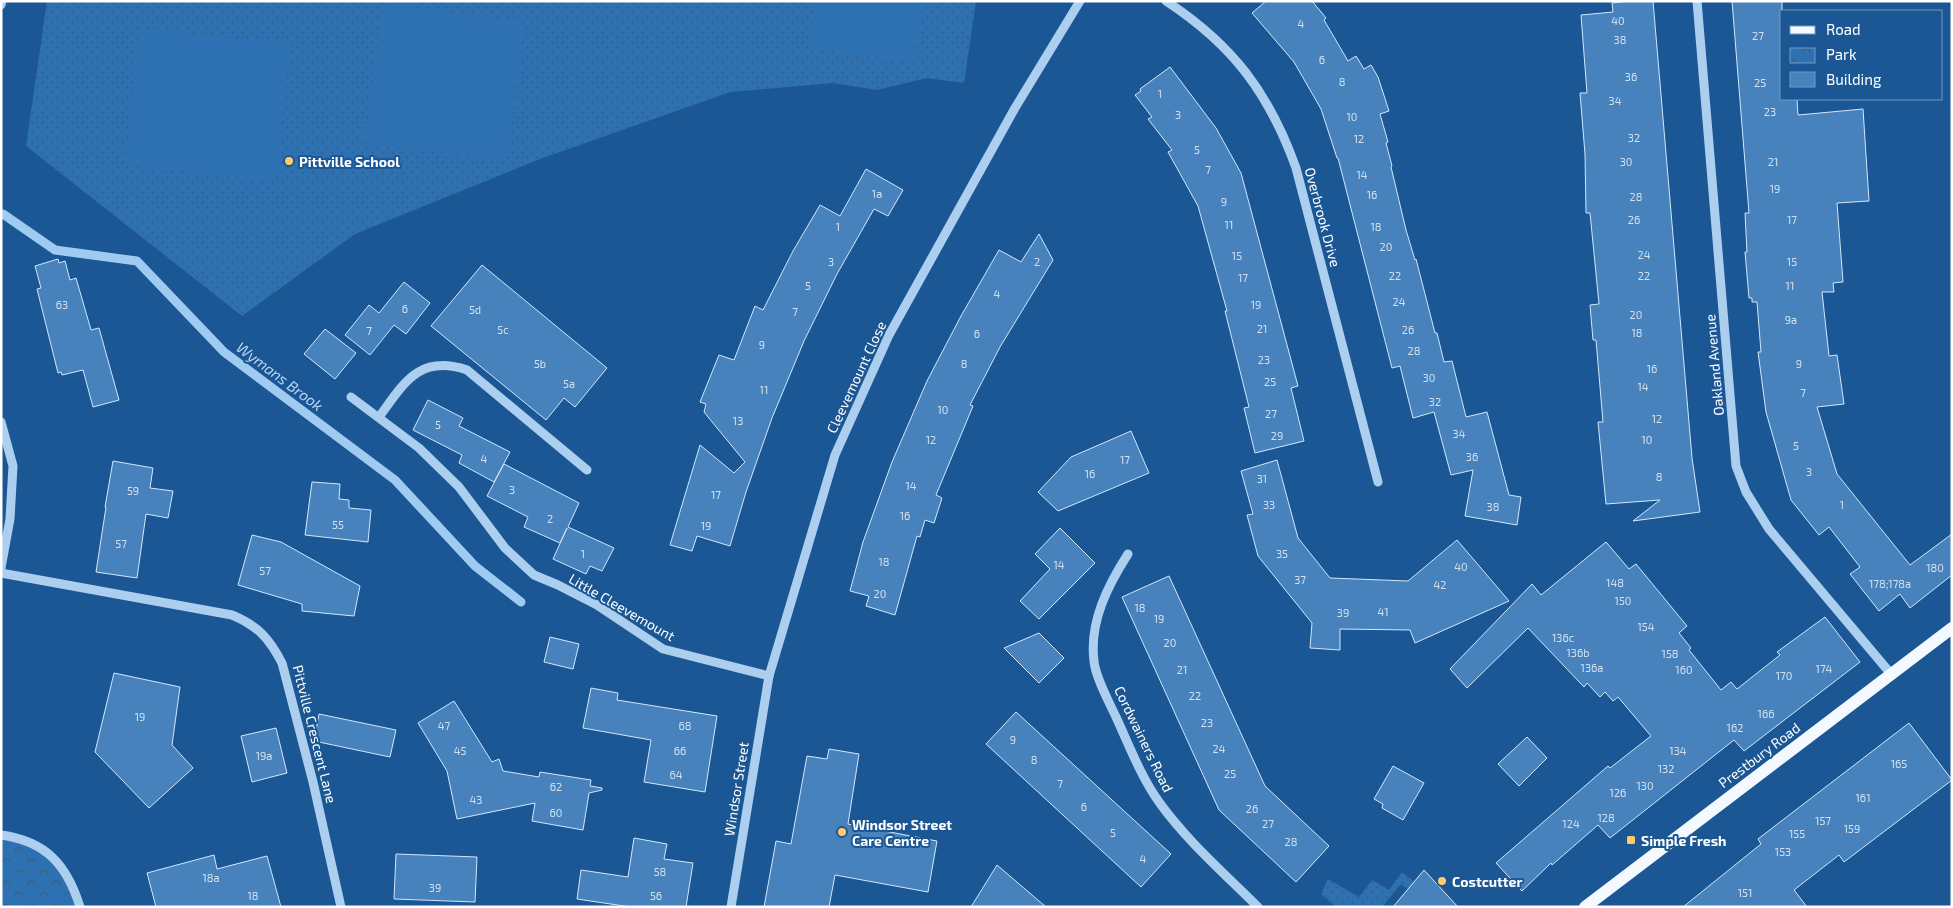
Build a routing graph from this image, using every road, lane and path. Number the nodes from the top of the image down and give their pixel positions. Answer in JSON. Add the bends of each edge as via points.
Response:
{"nodes":[{"id":1,"x":2,"y":1,"type":"edge"},
{"id":2,"x":1080,"y":1,"type":"edge"},
{"id":3,"x":1166,"y":1,"type":"edge"},
{"id":4,"x":1697,"y":1,"type":"edge"},
{"id":5,"x":1,"y":5,"type":"edge"},
{"id":6,"x":350,"y":397,"type":"dead end"},
{"id":7,"x":379,"y":417,"type":"junction"},
{"id":8,"x":1,"y":422,"type":"edge"},
{"id":9,"x":587,"y":470,"type":"dead end"},
{"id":10,"x":1378,"y":482,"type":"dead end"},
{"id":11,"x":1128,"y":554,"type":"dead end"},
{"id":12,"x":1,"y":568,"type":"edge"},
{"id":13,"x":1,"y":573,"type":"edge"},
{"id":14,"x":1952,"y":628,"type":"edge"},
{"id":15,"x":1891,"y":674,"type":"junction"},
{"id":16,"x":769,"y":676,"type":"junction"},
{"id":17,"x":1,"y":835,"type":"edge"},
{"id":18,"x":80,"y":907,"type":"edge"},
{"id":19,"x":341,"y":907,"type":"edge"},
{"id":20,"x":731,"y":907,"type":"edge"},
{"id":21,"x":1258,"y":907,"type":"edge"},
{"id":22,"x":1585,"y":907,"type":"edge"}],
"edges":[{"from":1,"to":5,"type":"street"},
{"from":2,"to":16,"type":"street","name":"Cleevemount Close","via":[[1015,108],[889,335],[836,455]]},
{"from":3,"to":10,"type":"street","name":"Overbrook Drive","via":[[1213,36],[1238,62],[1261,92],[1286,141],[1296,168]]},
{"from":4,"to":15,"type":"street","name":"Oakland Avenue","via":[[1736,466],[1746,492],[1770,530]]},
{"from":6,"to":7,"type":"street","name":"Little Cleevemount"},
{"from":7,"to":9,"type":"street","via":[[411,376],[428,367],[455,366],[467,370]]},
{"from":7,"to":16,"type":"street","name":"Little Cleevemount","via":[[419,448],[459,487],[505,548],[534,575],[597,605],[663,649]]},
{"from":8,"to":12,"type":"street","via":[[13,466],[10,519]]},
{"from":11,"to":21,"type":"street","name":"Cordwainers Road","via":[[1104,597],[1094,628],[1094,662],[1136,760],[1158,801]]},
{"from":13,"to":19,"type":"street","name":"Pittville Crescent Lane","via":[[216,611],[248,622],[261,631],[282,662]]},
{"from":14,"to":15,"type":"main road","name":"Prestbury Road"},
{"from":15,"to":22,"type":"main road","name":"Prestbury Road"},
{"from":16,"to":20,"type":"street","name":"Windsor Street"},
{"from":17,"to":18,"type":"street","via":[[33,844],[52,857],[69,877]]}]}
